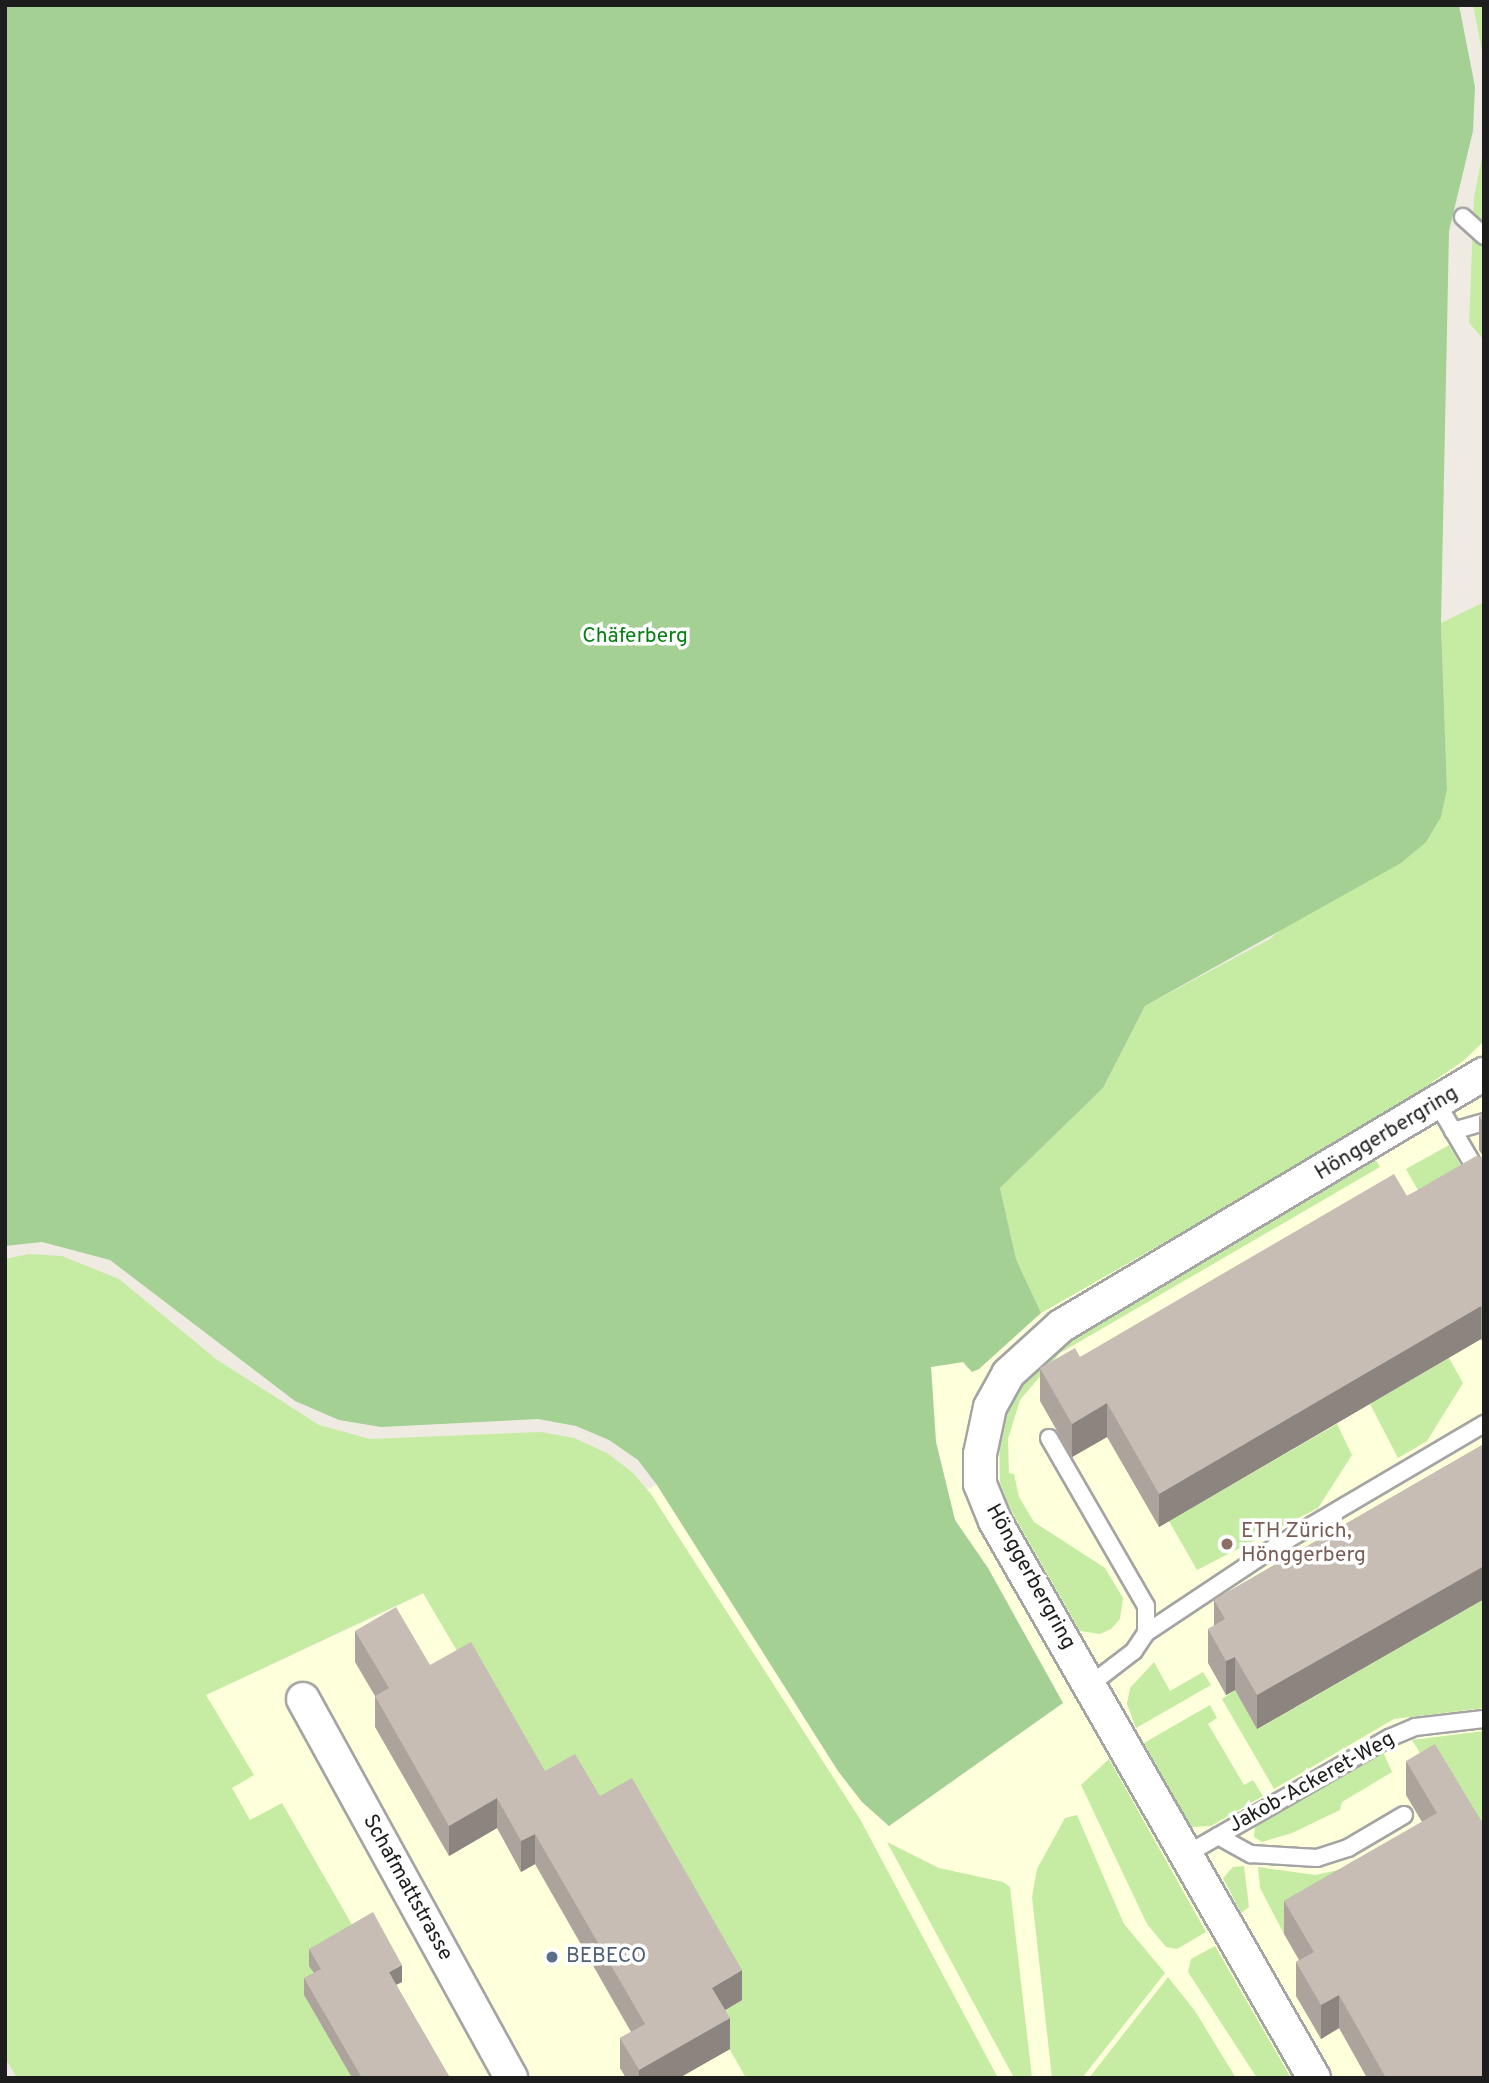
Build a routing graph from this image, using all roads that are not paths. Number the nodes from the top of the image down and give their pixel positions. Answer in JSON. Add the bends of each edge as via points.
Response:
{"nodes":[{"id":1,"x":1463,"y":217,"type":"dead end"},
{"id":2,"x":1484,"y":236,"type":"edge"},
{"id":3,"x":1484,"y":1074,"type":"edge"},
{"id":4,"x":1437,"y":1103,"type":"junction"},
{"id":5,"x":1484,"y":1122,"type":"edge"},
{"id":6,"x":1453,"y":1131,"type":"junction"},
{"id":7,"x":1484,"y":1183,"type":"edge"},
{"id":8,"x":1484,"y":1424,"type":"edge"},
{"id":9,"x":1049,"y":1438,"type":"dead end"},
{"id":10,"x":1146,"y":1633,"type":"junction"},
{"id":11,"x":1091,"y":1684,"type":"junction"},
{"id":12,"x":303,"y":1699,"type":"dead end"},
{"id":13,"x":1484,"y":1719,"type":"edge"},
{"id":14,"x":1404,"y":1815,"type":"dead end"},
{"id":15,"x":1218,"y":1836,"type":"junction"},
{"id":16,"x":1187,"y":1854,"type":"junction"},
{"id":17,"x":511,"y":2078,"type":"edge"},
{"id":18,"x":1314,"y":2078,"type":"edge"}],
"edges":[{"from":1,"to":2,"type":"lane"},
{"from":3,"to":4,"type":"street","name":"Hönggerbergring"},
{"from":4,"to":6,"type":"lane"},
{"from":4,"to":11,"type":"street","name":"Hönggerbergring","via":[[1061,1326],[1008,1374],[990,1407],[980,1454],[980,1484],[995,1521]]},
{"from":5,"to":6,"type":"lane"},
{"from":6,"to":7,"type":"lane"},
{"from":8,"to":10,"type":"lane","via":[[1275,1548]]},
{"from":9,"to":10,"type":"lane","via":[[1146,1606]]},
{"from":10,"to":11,"type":"lane","via":[[1134,1651]]},
{"from":11,"to":16,"type":"street","name":"Hönggerbergring"},
{"from":12,"to":17,"type":"street","name":"Schafmattstrasse"},
{"from":13,"to":15,"type":"lane","name":"Jakob-Ackeret-Weg","via":[[1415,1727],[1389,1738]]},
{"from":14,"to":15,"type":"lane","via":[[1348,1848],[1317,1858],[1251,1854]]},
{"from":15,"to":16,"type":"lane","name":"Jakob-Ackeret-Weg"},
{"from":16,"to":18,"type":"street","name":"Hönggerbergring"}]}
